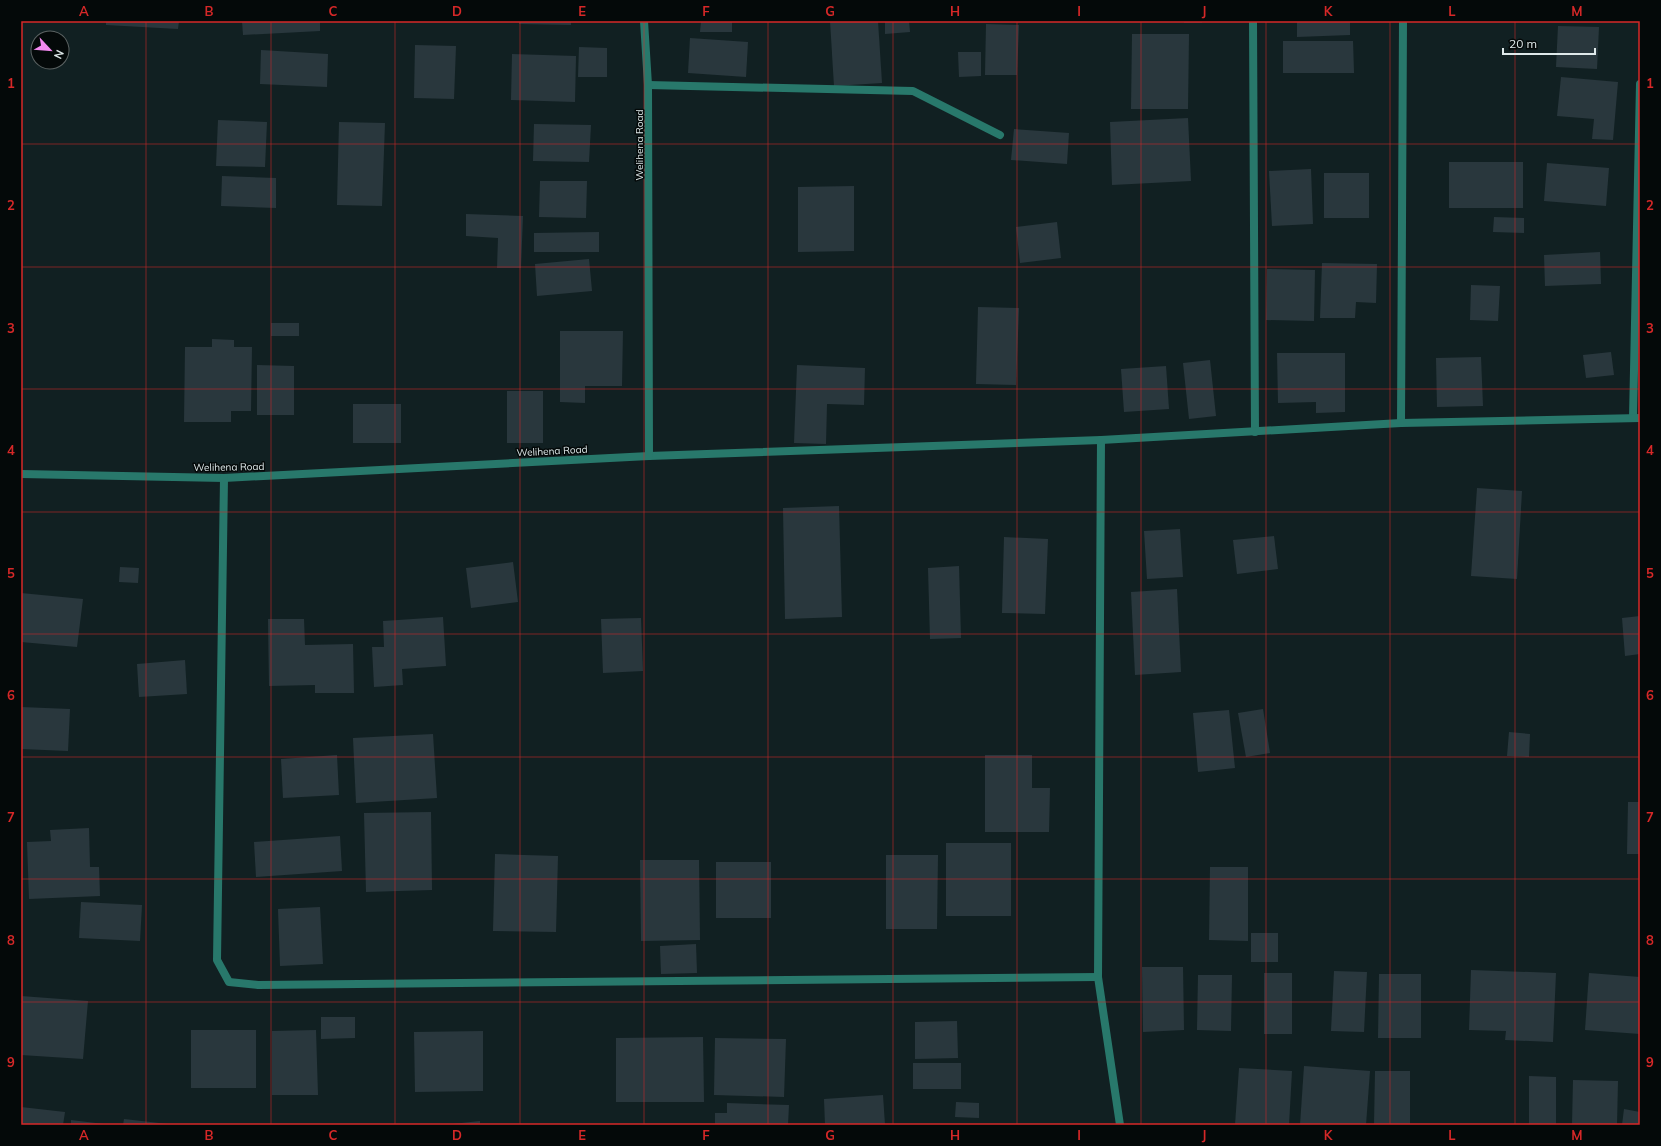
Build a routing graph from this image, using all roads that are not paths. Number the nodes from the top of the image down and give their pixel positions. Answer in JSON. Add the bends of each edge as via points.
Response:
{"nodes":[{"id":1,"x":644,"y":21,"type":"edge"},
{"id":2,"x":1253,"y":21,"type":"edge"},
{"id":3,"x":1404,"y":21,"type":"edge"},
{"id":4,"x":1640,"y":84,"type":"edge"},
{"id":5,"x":648,"y":85,"type":"junction"},
{"id":6,"x":1000,"y":135,"type":"dead end"},
{"id":7,"x":1637,"y":418,"type":"edge"},
{"id":8,"x":1401,"y":423,"type":"junction"},
{"id":9,"x":1255,"y":432,"type":"junction"},
{"id":10,"x":1101,"y":440,"type":"junction"},
{"id":11,"x":649,"y":456,"type":"junction"},
{"id":12,"x":21,"y":474,"type":"edge"},
{"id":13,"x":224,"y":478,"type":"junction"},
{"id":14,"x":1098,"y":977,"type":"junction"},
{"id":15,"x":1120,"y":1125,"type":"edge"}],
"edges":[{"from":1,"to":5,"type":"street","name":"Welihena Road"},
{"from":2,"to":9,"type":"street"},
{"from":3,"to":8,"type":"street"},
{"from":4,"to":7,"type":"street"},
{"from":5,"to":6,"type":"street","via":[[913,91]]},
{"from":5,"to":11,"type":"street","name":"Welihena Road"},
{"from":7,"to":8,"type":"street"},
{"from":8,"to":9,"type":"street"},
{"from":9,"to":10,"type":"street"},
{"from":10,"to":11,"type":"street"},
{"from":10,"to":14,"type":"street"},
{"from":11,"to":13,"type":"street","name":"Welihena Road"},
{"from":12,"to":13,"type":"street","name":"Welihena Road"},
{"from":13,"to":14,"type":"street","via":[[217,960],[229,982],[258,985]]},
{"from":14,"to":15,"type":"street"}]}
